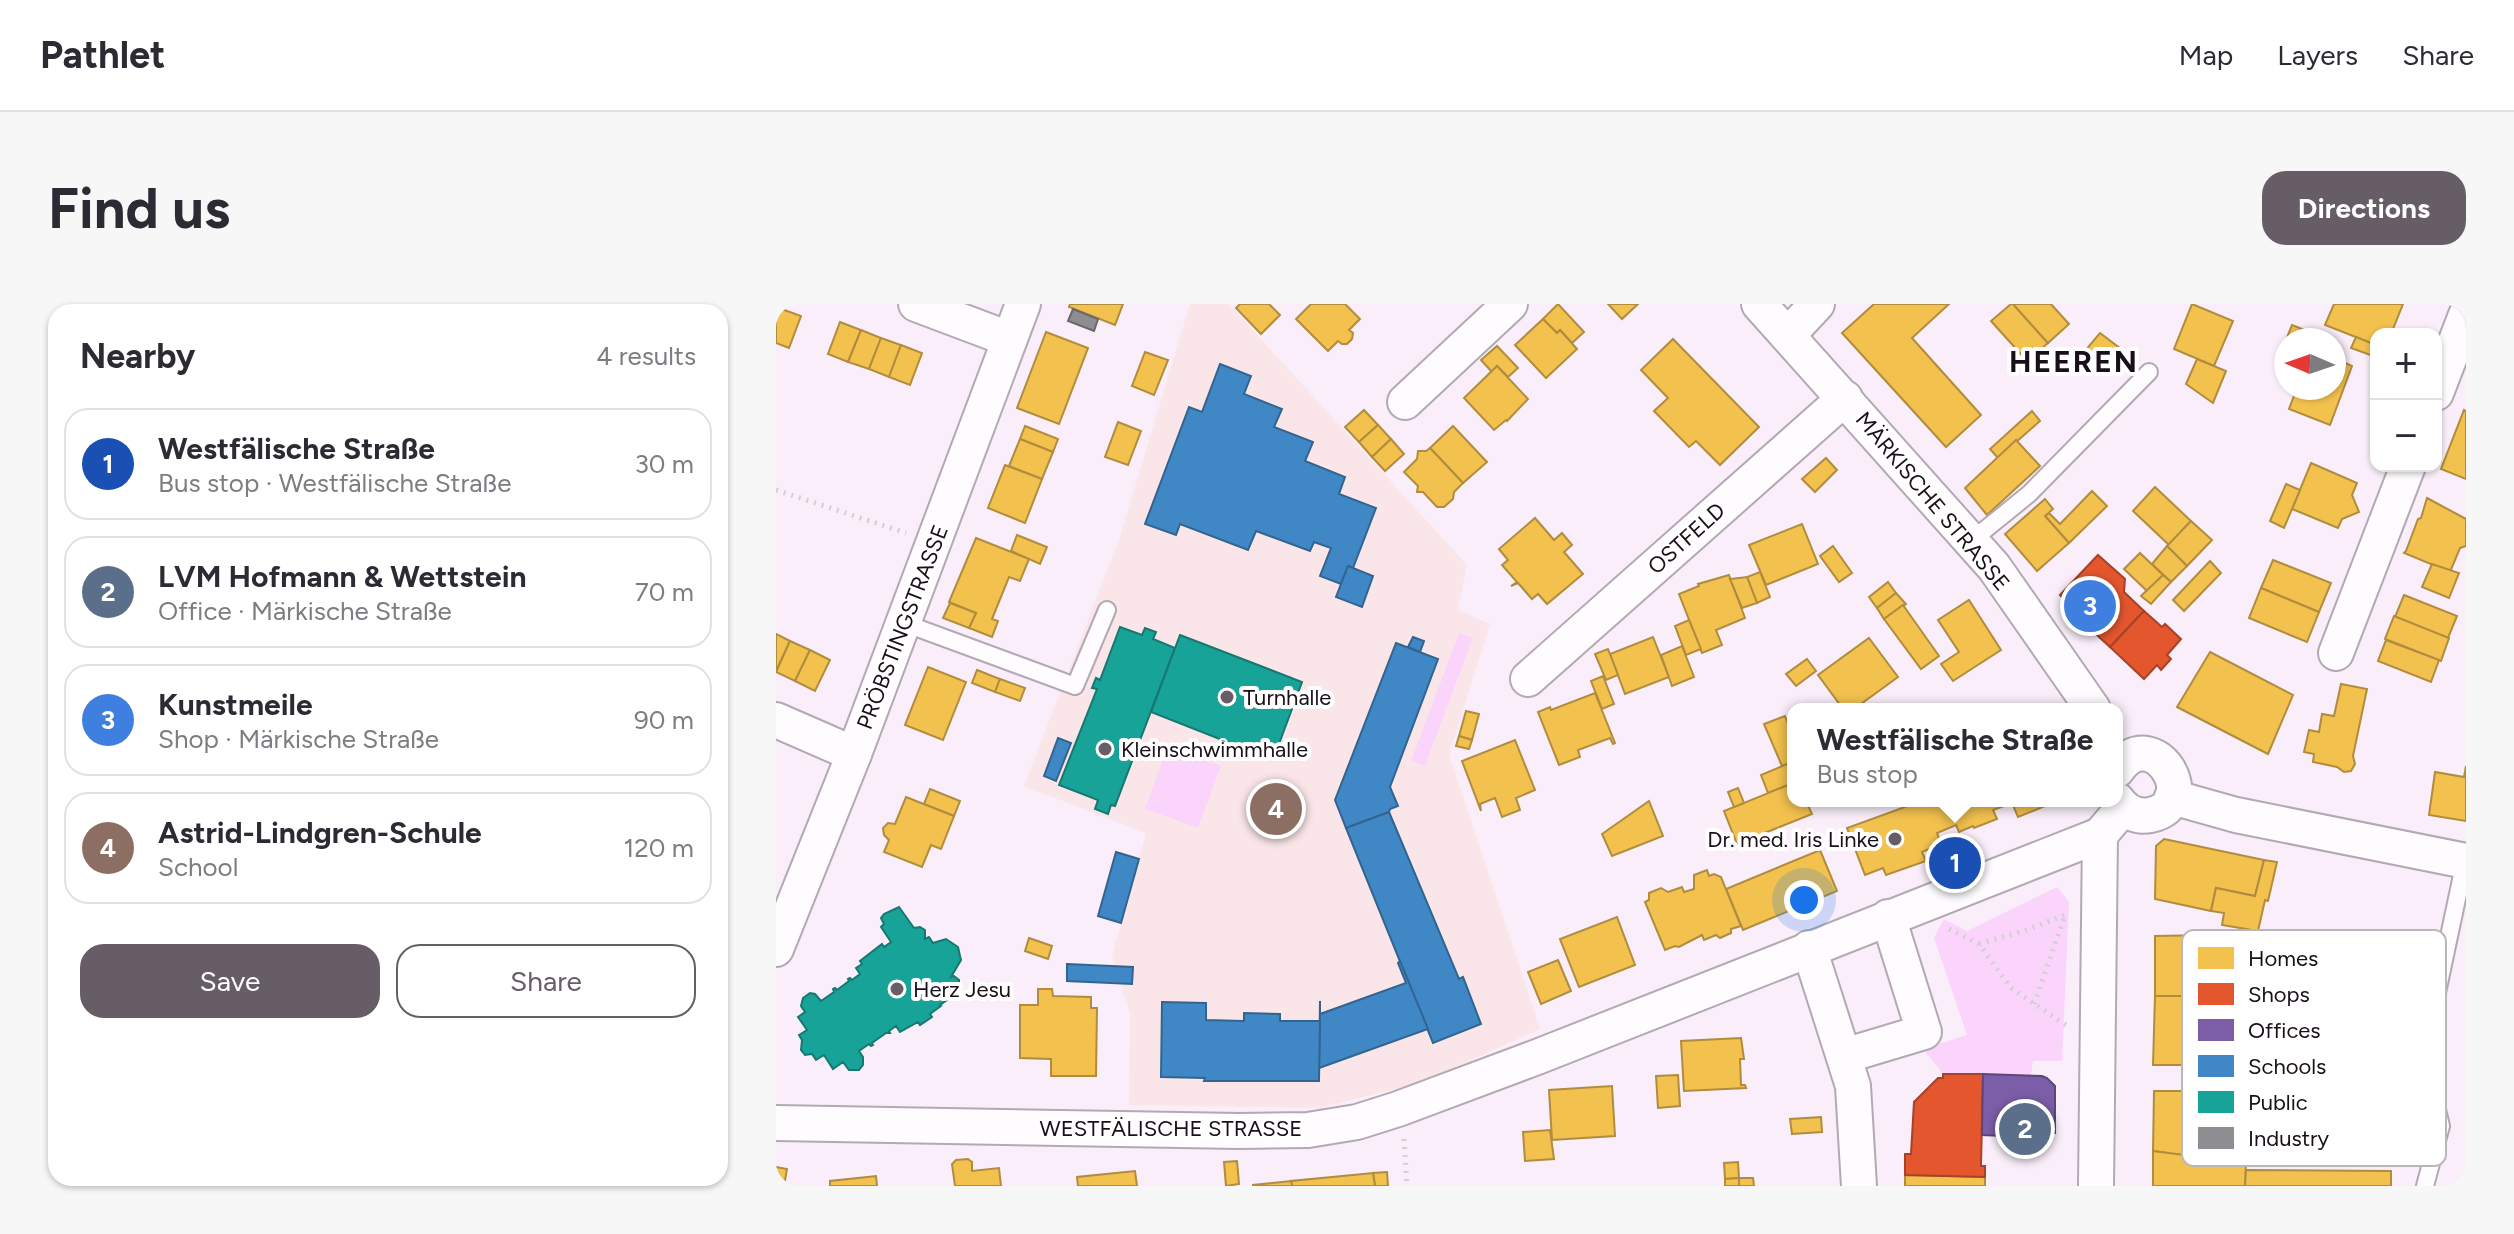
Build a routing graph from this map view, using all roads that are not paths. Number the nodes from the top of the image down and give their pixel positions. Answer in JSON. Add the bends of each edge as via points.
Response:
{"nodes":[{"id":1,"x":916,"y":304,"type":"edge"},
{"id":2,"x":1023,"y":304,"type":"edge"},
{"id":3,"x":1510,"y":304,"type":"edge"},
{"id":4,"x":1759,"y":304,"type":"edge"},
{"id":5,"x":1817,"y":304,"type":"edge"},
{"id":6,"x":2466,"y":315,"type":"edge"},
{"id":7,"x":1788,"y":335,"type":"junction"},
{"id":8,"x":1009,"y":339,"type":"junction"},
{"id":9,"x":2149,"y":372,"type":"dead end"},
{"id":10,"x":2442,"y":377,"type":"edge"},
{"id":11,"x":1845,"y":398,"type":"junction"},
{"id":12,"x":1405,"y":402,"type":"dead end"},
{"id":13,"x":2406,"y":472,"type":"edge"},
{"id":14,"x":1971,"y":541,"type":"junction"},
{"id":15,"x":1107,"y":610,"type":"dead end"},
{"id":16,"x":904,"y":623,"type":"junction"},
{"id":17,"x":2336,"y":653,"type":"dead end"},
{"id":18,"x":1528,"y":679,"type":"dead end"},
{"id":19,"x":2089,"y":703,"type":"edge"},
{"id":20,"x":776,"y":720,"type":"edge"},
{"id":21,"x":854,"y":754,"type":"junction"},
{"id":22,"x":2123,"y":757,"type":"edge"},
{"id":23,"x":2172,"y":797,"type":"junction"},
{"id":24,"x":2123,"y":806,"type":"edge"},
{"id":25,"x":2118,"y":807,"type":"edge"},
{"id":26,"x":2100,"y":835,"type":"junction"},
{"id":27,"x":2465,"y":861,"type":"edge"},
{"id":28,"x":1888,"y":917,"type":"junction"},
{"id":29,"x":1809,"y":948,"type":"junction"},
{"id":30,"x":776,"y":949,"type":"edge"},
{"id":31,"x":2446,"y":950,"type":"edge"},
{"id":32,"x":1844,"y":1056,"type":"junction"},
{"id":33,"x":776,"y":1123,"type":"edge"},
{"id":34,"x":2430,"y":1166,"type":"edge"},
{"id":35,"x":1859,"y":1186,"type":"edge"},
{"id":36,"x":2096,"y":1186,"type":"edge"},
{"id":37,"x":2425,"y":1186,"type":"edge"}],
"edges":[{"from":1,"to":8,"type":"street"},
{"from":2,"to":8,"type":"street","name":"PRÖBSTINGSTRASSE"},
{"from":3,"to":12,"type":"street"},
{"from":4,"to":7,"type":"street","name":"MÄRKISCHE STRASSE"},
{"from":5,"to":7,"type":"street"},
{"from":6,"to":10,"type":"street"},
{"from":7,"to":11,"type":"street","name":"MÄRKISCHE STRASSE"},
{"from":8,"to":16,"type":"street","name":"PRÖBSTINGSTRASSE"},
{"from":9,"to":14,"type":"lane","via":[[2029,494]]},
{"from":11,"to":14,"type":"street","name":"MÄRKISCHE STRASSE"},
{"from":11,"to":18,"type":"street","name":"OSTFELD"},
{"from":13,"to":17,"type":"street"},
{"from":14,"to":19,"type":"street","name":"MÄRKISCHE STRASSE"},
{"from":15,"to":16,"type":"lane","via":[[1075,686]]},
{"from":16,"to":21,"type":"street","name":"PRÖBSTINGSTRASSE"},
{"from":20,"to":21,"type":"street"},
{"from":21,"to":30,"type":"street","name":"PRÖBSTINGSTRASSE"},
{"from":22,"to":23,"type":"street","via":[[2153,756],[2164,762],[2174,785]]},
{"from":23,"to":24,"type":"street","via":[[2156,814],[2133,814]]},
{"from":23,"to":27,"type":"street"},
{"from":25,"to":26,"type":"street","name":"WESTFÄLISCHE STRASSE"},
{"from":26,"to":28,"type":"street","name":"WESTFÄLISCHE STRASSE"},
{"from":26,"to":36,"type":"street"},
{"from":27,"to":31,"type":"lane"},
{"from":28,"to":29,"type":"street","name":"WESTFÄLISCHE STRASSE"},
{"from":28,"to":32,"type":"street","via":[[1924,1032]]},
{"from":29,"to":32,"type":"street"},
{"from":29,"to":33,"type":"street","name":"WESTFÄLISCHE STRASSE","via":[[1537,1057],[1357,1122],[1308,1130],[1239,1131]]},
{"from":32,"to":35,"type":"street","via":[[1853,1086]]},
{"from":34,"to":37,"type":"lane"}]}
